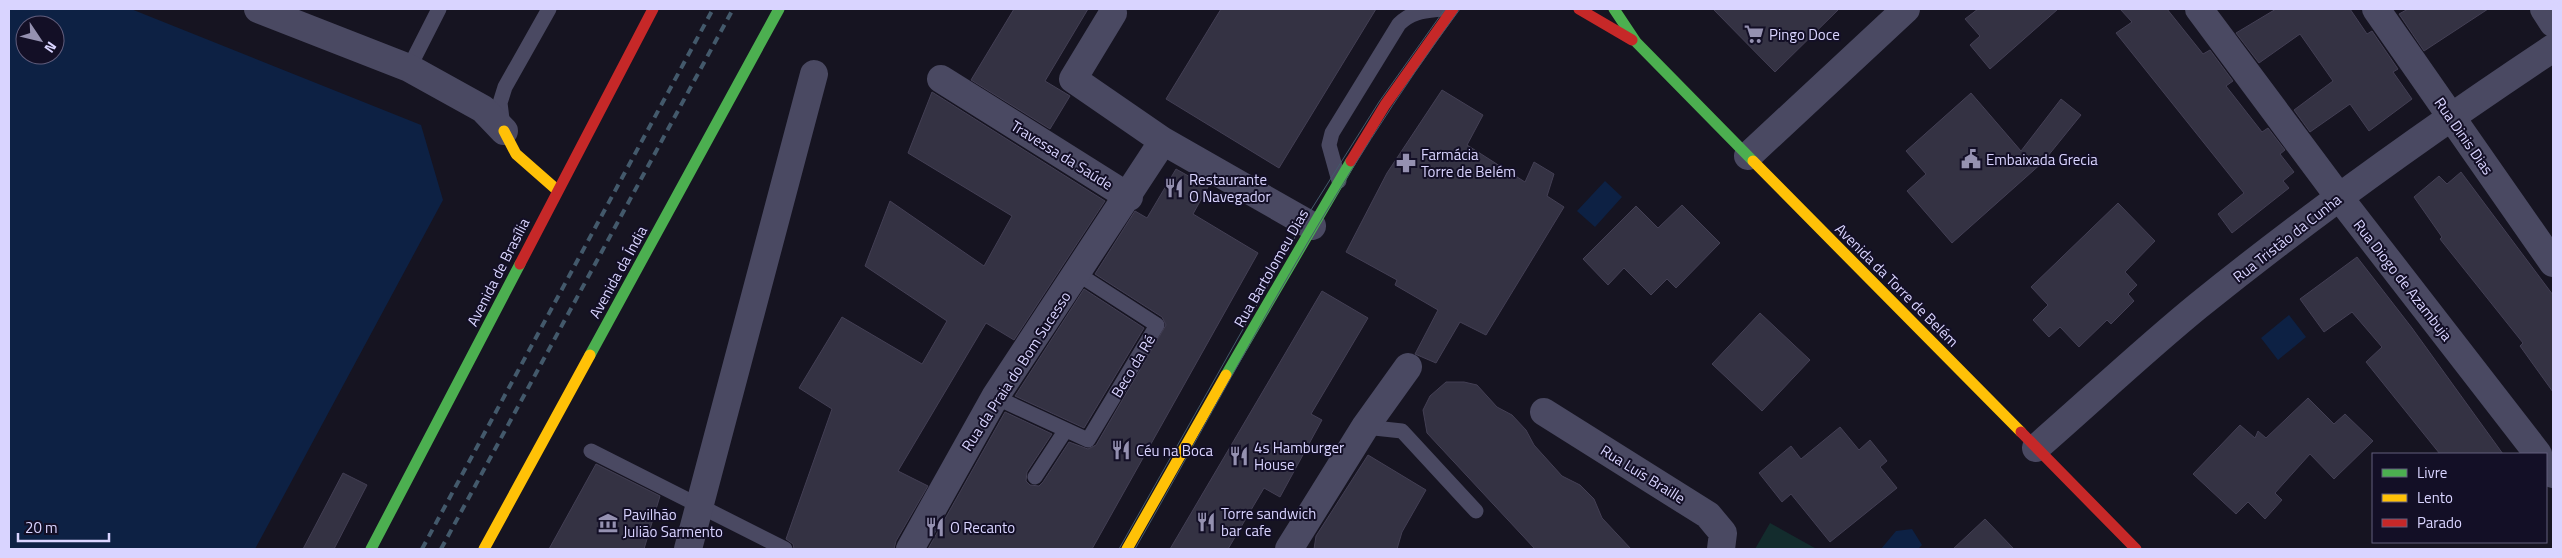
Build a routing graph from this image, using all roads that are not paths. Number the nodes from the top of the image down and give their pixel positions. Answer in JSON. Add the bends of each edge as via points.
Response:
{"nodes":[{"id":1,"x":258,"y":9,"type":"edge"},
{"id":2,"x":439,"y":9,"type":"edge"},
{"id":3,"x":549,"y":9,"type":"edge"},
{"id":4,"x":653,"y":9,"type":"edge"},
{"id":5,"x":779,"y":9,"type":"edge"},
{"id":6,"x":1442,"y":9,"type":"edge"},
{"id":7,"x":1453,"y":9,"type":"edge"},
{"id":8,"x":1580,"y":9,"type":"edge"},
{"id":9,"x":1614,"y":9,"type":"edge"},
{"id":10,"x":1906,"y":9,"type":"edge"},
{"id":11,"x":2198,"y":9,"type":"edge"},
{"id":12,"x":2376,"y":9,"type":"edge"},
{"id":13,"x":2544,"y":9,"type":"edge"},
{"id":14,"x":1113,"y":13,"type":"dead end"},
{"id":15,"x":2553,"y":23,"type":"edge"},
{"id":16,"x":1636,"y":42,"type":"junction"},
{"id":17,"x":2553,"y":48,"type":"edge"},
{"id":18,"x":409,"y":68,"type":"junction"},
{"id":19,"x":814,"y":74,"type":"dead end"},
{"id":20,"x":941,"y":79,"type":"dead end"},
{"id":21,"x":2450,"y":116,"type":"junction"},
{"id":22,"x":504,"y":131,"type":"junction"},
{"id":23,"x":1163,"y":142,"type":"junction"},
{"id":24,"x":1748,"y":156,"type":"junction"},
{"id":25,"x":1339,"y":181,"type":"junction"},
{"id":26,"x":557,"y":190,"type":"junction"},
{"id":27,"x":1129,"y":197,"type":"junction"},
{"id":28,"x":2339,"y":197,"type":"junction"},
{"id":29,"x":1312,"y":226,"type":"junction"},
{"id":30,"x":2553,"y":263,"type":"edge"},
{"id":31,"x":1078,"y":274,"type":"junction"},
{"id":32,"x":1408,"y":367,"type":"dead end"},
{"id":33,"x":995,"y":397,"type":"junction"},
{"id":34,"x":1544,"y":412,"type":"dead end"},
{"id":35,"x":1365,"y":427,"type":"junction"},
{"id":36,"x":1065,"y":430,"type":"junction"},
{"id":37,"x":2036,"y":448,"type":"junction"},
{"id":38,"x":591,"y":451,"type":"dead end"},
{"id":39,"x":2537,"y":453,"type":"edge"},
{"id":40,"x":1035,"y":477,"type":"dead end"},
{"id":41,"x":699,"y":507,"type":"junction"},
{"id":42,"x":1476,"y":511,"type":"dead end"},
{"id":43,"x":371,"y":549,"type":"edge"},
{"id":44,"x":484,"y":549,"type":"edge"},
{"id":45,"x":688,"y":549,"type":"edge"},
{"id":46,"x":785,"y":549,"type":"edge"},
{"id":47,"x":910,"y":549,"type":"edge"},
{"id":48,"x":1127,"y":549,"type":"edge"},
{"id":49,"x":1289,"y":549,"type":"edge"},
{"id":50,"x":1721,"y":549,"type":"edge"},
{"id":51,"x":2136,"y":549,"type":"edge"}],
"edges":[{"from":1,"to":18,"type":"street"},
{"from":2,"to":18,"type":"lane"},
{"from":3,"to":22,"type":"lane","via":[[505,87],[500,103]]},
{"from":4,"to":26,"type":"street","name":"Avenida de Brasília"},
{"from":5,"to":44,"type":"street","name":"Avenida da Índia"},
{"from":6,"to":25,"type":"lane","via":[[1416,12],[1399,24],[1332,133],[1329,145]]},
{"from":7,"to":25,"type":"street","name":"Rua Bartolomeu Dias","via":[[1385,105]]},
{"from":8,"to":16,"type":"street","name":"Avenida da Torre de Belém"},
{"from":9,"to":16,"type":"street","name":"Avenida da Torre de Belém"},
{"from":10,"to":24,"type":"street"},
{"from":11,"to":28,"type":"street","name":"Rua Diogo de Azambuja"},
{"from":12,"to":21,"type":"street","name":"Rua Dinis Dias"},
{"from":13,"to":15,"type":"street"},
{"from":14,"to":23,"type":"street","via":[[1073,79]]},
{"from":16,"to":24,"type":"street","name":"Avenida da Torre de Belém"},
{"from":17,"to":21,"type":"street","name":"Rua Tristão da Cunha"},
{"from":18,"to":22,"type":"street","via":[[483,109]]},
{"from":19,"to":41,"type":"street"},
{"from":20,"to":27,"type":"street","name":"Travessa da Saúde"},
{"from":21,"to":28,"type":"street","name":"Rua Tristão da Cunha"},
{"from":21,"to":30,"type":"street","name":"Rua Dinis Dias"},
{"from":22,"to":26,"type":"street","via":[[516,154]]},
{"from":23,"to":27,"type":"street","name":"Travessa da Saúde"},
{"from":23,"to":29,"type":"street"},
{"from":24,"to":37,"type":"street","name":"Avenida da Torre de Belém"},
{"from":25,"to":29,"type":"street","name":"Rua Bartolomeu Dias"},
{"from":26,"to":43,"type":"street","name":"Avenida de Brasília"},
{"from":27,"to":31,"type":"street","name":"Rua da Praia do Bom Sucesso"},
{"from":28,"to":37,"type":"street","name":"Rua Tristão da Cunha","via":[[2197,307]]},
{"from":28,"to":39,"type":"street","name":"Rua Diogo de Azambuja"},
{"from":29,"to":48,"type":"street","name":"Rua Bartolomeu Dias"},
{"from":31,"to":33,"type":"street","name":"Rua da Praia do Bom Sucesso"},
{"from":31,"to":36,"type":"lane","name":"Beco da Ré","via":[[1157,324],[1088,440]]},
{"from":32,"to":35,"type":"street"},
{"from":33,"to":36,"type":"lane","name":"Beco da Ré"},
{"from":33,"to":47,"type":"street","name":"Rua da Praia do Bom Sucesso"},
{"from":34,"to":50,"type":"street","name":"Rua Luís Braille","via":[[1708,515],[1723,533]]},
{"from":35,"to":42,"type":"lane","via":[[1402,431]]},
{"from":35,"to":49,"type":"street"},
{"from":36,"to":40,"type":"lane"},
{"from":37,"to":51,"type":"street","name":"Avenida da Torre de Belém"},
{"from":38,"to":41,"type":"lane"},
{"from":41,"to":45,"type":"street"},
{"from":41,"to":46,"type":"lane"}]}
